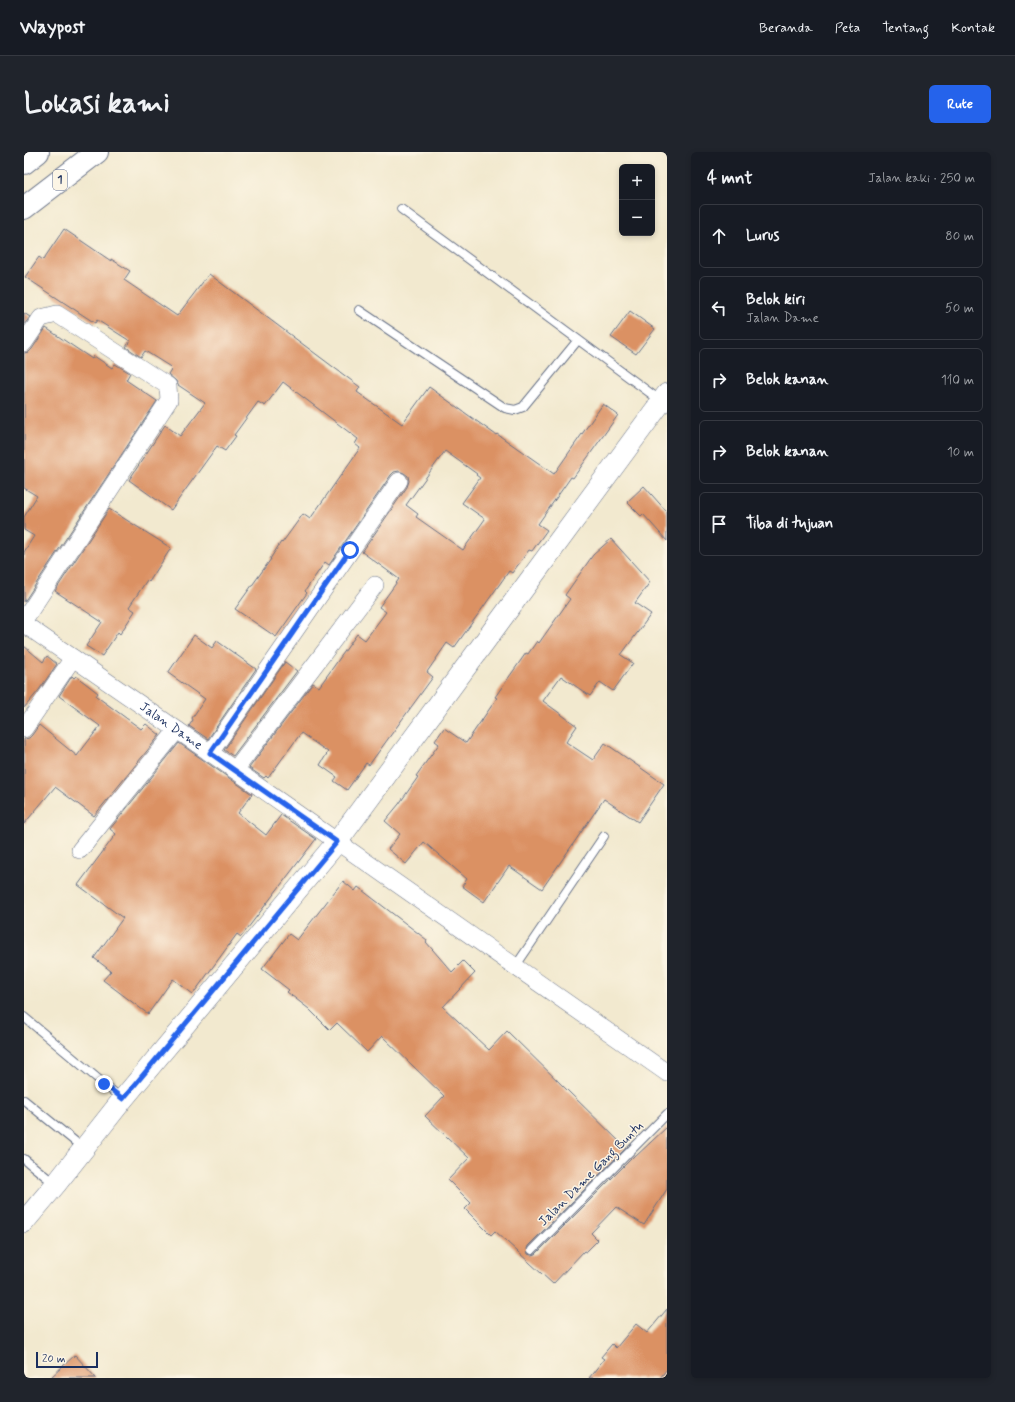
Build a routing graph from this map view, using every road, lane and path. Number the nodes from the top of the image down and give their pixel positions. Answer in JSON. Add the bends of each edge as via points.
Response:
{"nodes":[{"id":1,"x":38,"y":152,"type":"edge"},
{"id":2,"x":97,"y":152,"type":"edge"},
{"id":3,"x":24,"y":163,"type":"edge"},
{"id":4,"x":24,"y":208,"type":"edge"},
{"id":5,"x":401,"y":209,"type":"dead end"},
{"id":6,"x":359,"y":310,"type":"dead end"},
{"id":7,"x":578,"y":340,"type":"junction"},
{"id":8,"x":24,"y":343,"type":"edge"},
{"id":9,"x":664,"y":398,"type":"edge"},
{"id":10,"x":399,"y":481,"type":"dead end"},
{"id":11,"x":375,"y":585,"type":"dead end"},
{"id":12,"x":24,"y":620,"type":"edge"},
{"id":13,"x":24,"y":624,"type":"edge"},
{"id":14,"x":73,"y":658,"type":"junction"},
{"id":15,"x":24,"y":729,"type":"edge"},
{"id":16,"x":177,"y":730,"type":"junction"},
{"id":17,"x":210,"y":753,"type":"junction"},
{"id":18,"x":235,"y":770,"type":"junction"},
{"id":19,"x":604,"y":836,"type":"dead end"},
{"id":20,"x":337,"y":842,"type":"junction"},
{"id":21,"x":80,"y":850,"type":"dead end"},
{"id":22,"x":515,"y":967,"type":"junction"},
{"id":23,"x":24,"y":1017,"type":"edge"},
{"id":24,"x":667,"y":1073,"type":"edge"},
{"id":25,"x":123,"y":1099,"type":"junction"},
{"id":26,"x":24,"y":1100,"type":"edge"},
{"id":27,"x":667,"y":1114,"type":"edge"},
{"id":28,"x":83,"y":1149,"type":"junction"},
{"id":29,"x":24,"y":1159,"type":"edge"},
{"id":30,"x":56,"y":1184,"type":"junction"},
{"id":31,"x":24,"y":1222,"type":"edge"},
{"id":32,"x":532,"y":1250,"type":"dead end"}],
"edges":[{"from":1,"to":3,"type":"highway"},
{"from":2,"to":4,"type":"highway","number":"1"},
{"from":5,"to":7,"type":"lane"},
{"from":6,"to":7,"type":"lane","via":[[506,408],[515,410],[524,407]]},
{"from":7,"to":9,"type":"lane"},
{"from":8,"to":12,"type":"street","via":[[41,318],[57,314],[168,386],[170,393],[170,400]]},
{"from":9,"to":20,"type":"street"},
{"from":10,"to":17,"type":"street"},
{"from":11,"to":18,"type":"street"},
{"from":13,"to":14,"type":"street","name":"Jalan Dame"},
{"from":14,"to":15,"type":"street"},
{"from":14,"to":16,"type":"street","name":"Jalan Dame"},
{"from":16,"to":17,"type":"street","name":"Jalan Dame"},
{"from":16,"to":21,"type":"street"},
{"from":17,"to":18,"type":"street","name":"Jalan Dame"},
{"from":18,"to":20,"type":"street","name":"Jalan Dame"},
{"from":19,"to":22,"type":"lane"},
{"from":20,"to":22,"type":"street","name":"Jalan Dame"},
{"from":20,"to":25,"type":"street"},
{"from":22,"to":24,"type":"street","name":"Jalan Dame"},
{"from":23,"to":25,"type":"lane"},
{"from":25,"to":28,"type":"street"},
{"from":26,"to":28,"type":"lane"},
{"from":27,"to":32,"type":"lane","name":"Jalan Dame Gang Buntu"},
{"from":28,"to":30,"type":"street"},
{"from":29,"to":30,"type":"lane"},
{"from":30,"to":31,"type":"street"}]}
